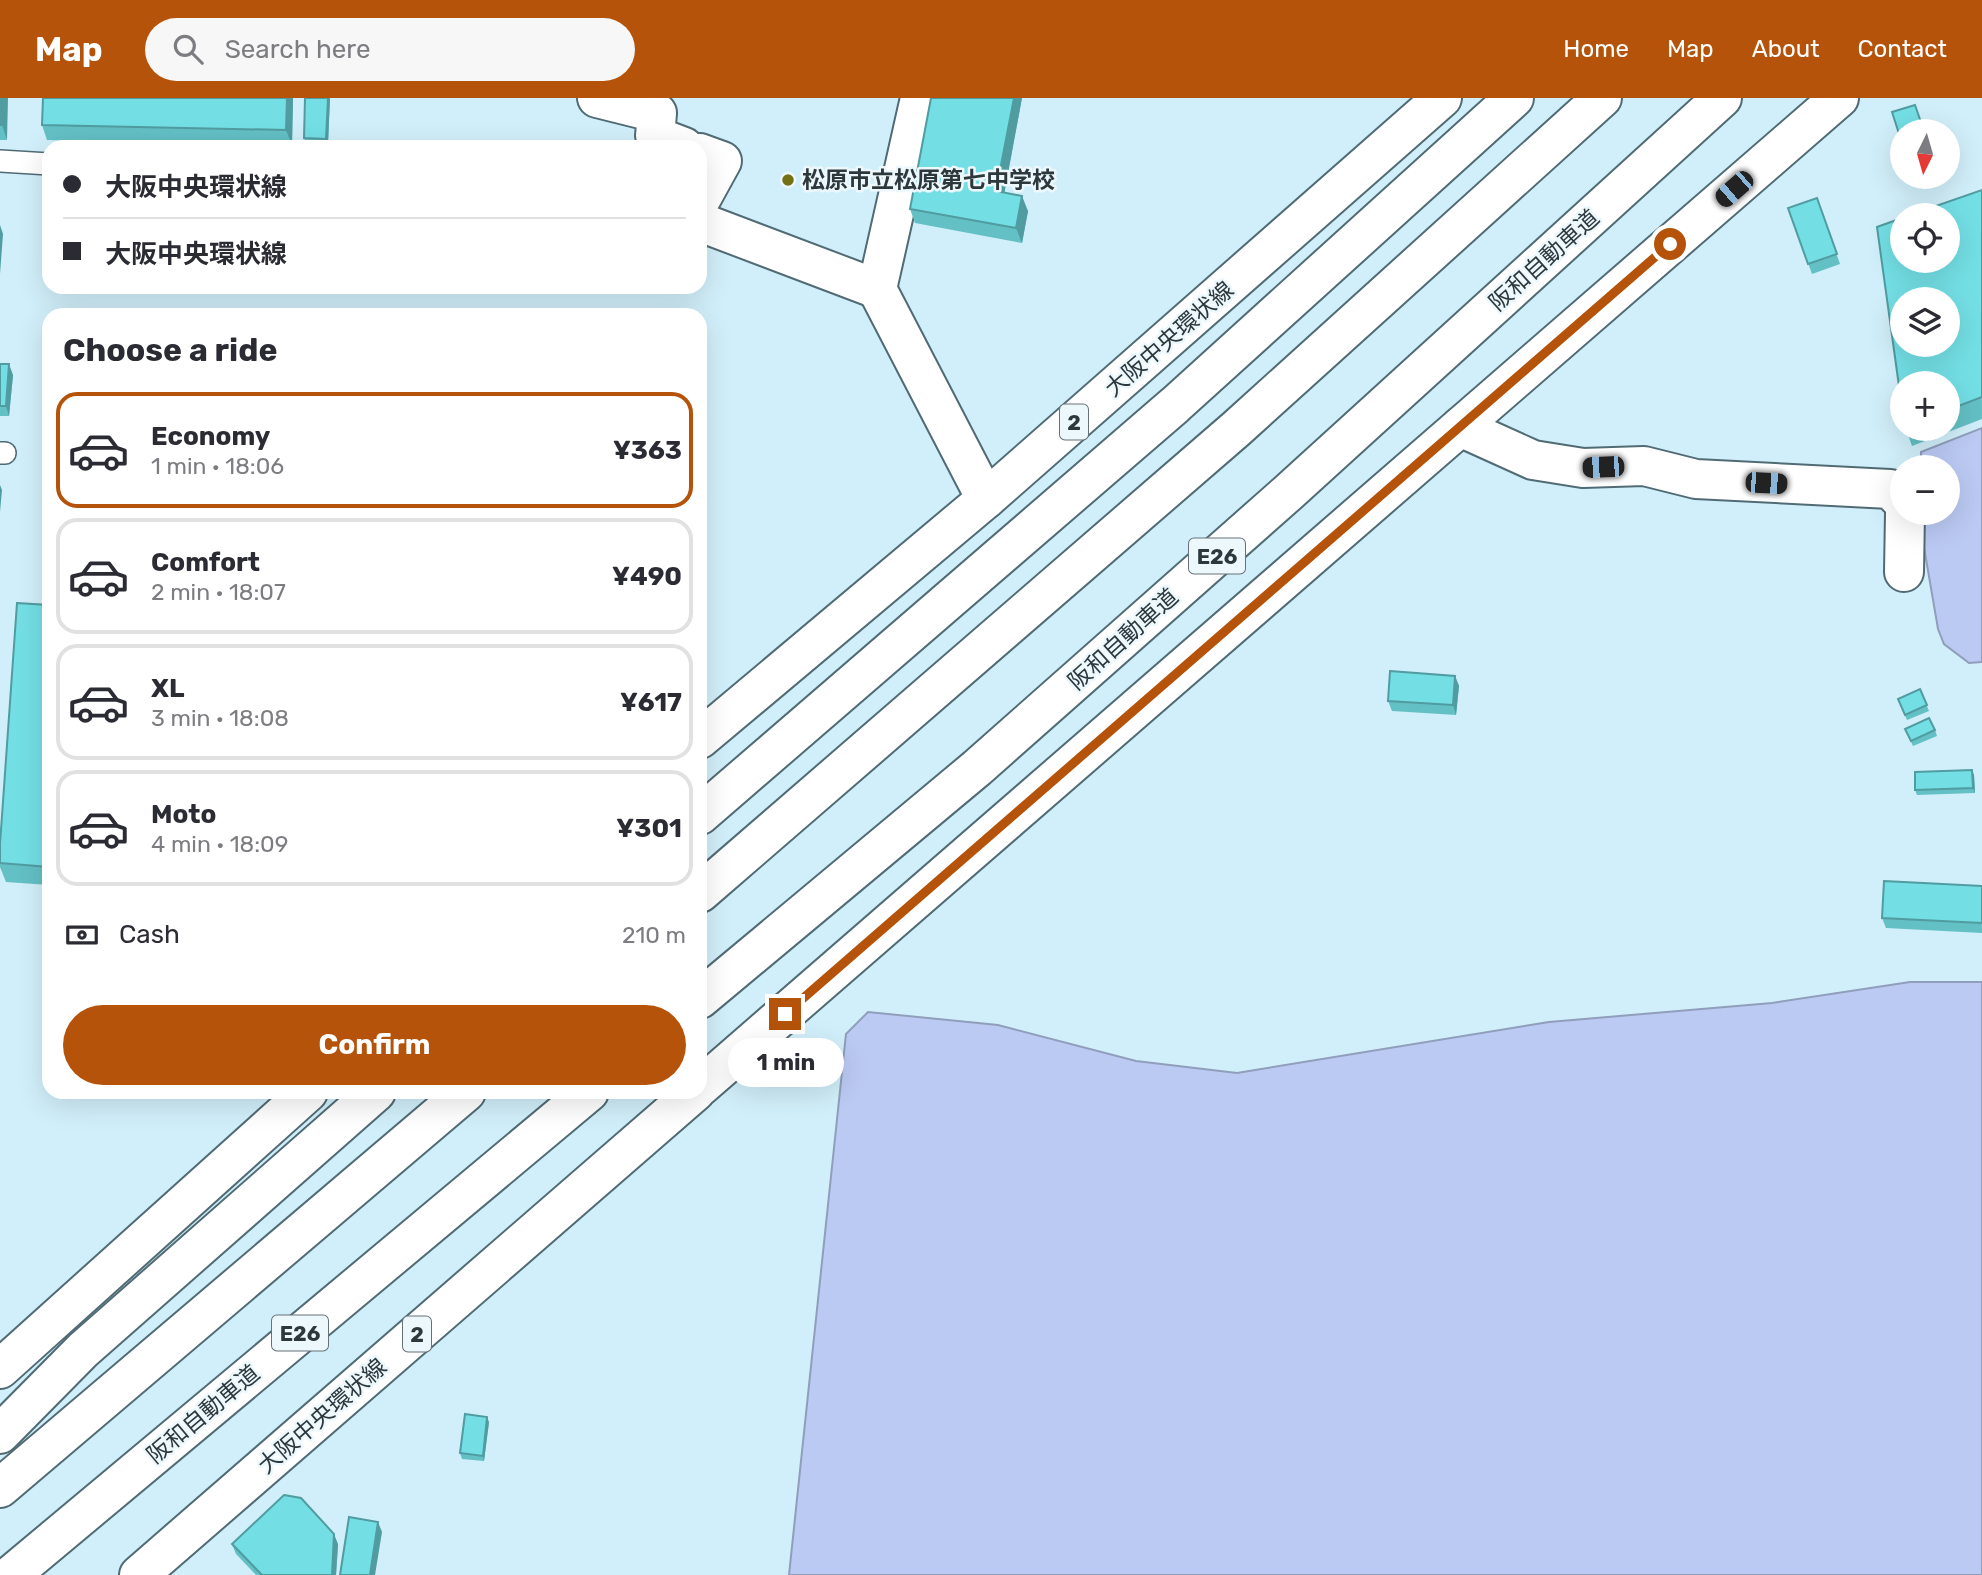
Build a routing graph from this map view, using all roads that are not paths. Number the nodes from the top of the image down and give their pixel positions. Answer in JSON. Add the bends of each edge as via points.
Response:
{"nodes":[{"id":1,"x":597,"y":98,"type":"edge"},
{"id":2,"x":919,"y":98,"type":"edge"},
{"id":3,"x":1442,"y":98,"type":"edge"},
{"id":4,"x":1514,"y":98,"type":"edge"},
{"id":5,"x":1602,"y":98,"type":"edge"},
{"id":6,"x":1723,"y":98,"type":"edge"},
{"id":7,"x":1839,"y":98,"type":"edge"},
{"id":8,"x":666,"y":140,"type":"edge"},
{"id":9,"x":707,"y":156,"type":"edge"},
{"id":10,"x":0,"y":160,"type":"edge"},
{"id":11,"x":42,"y":163,"type":"edge"},
{"id":12,"x":707,"y":188,"type":"edge"},
{"id":13,"x":707,"y":225,"type":"edge"},
{"id":14,"x":877,"y":289,"type":"junction"},
{"id":15,"x":1460,"y":426,"type":"junction"},
{"id":16,"x":1890,"y":489,"type":"edge"},
{"id":17,"x":986,"y":499,"type":"junction"},
{"id":18,"x":1905,"y":525,"type":"edge"},
{"id":19,"x":1904,"y":572,"type":"dead end"},
{"id":20,"x":707,"y":733,"type":"edge"},
{"id":21,"x":707,"y":809,"type":"edge"},
{"id":22,"x":707,"y":887,"type":"edge"},
{"id":23,"x":707,"y":993,"type":"edge"},
{"id":24,"x":707,"y":1081,"type":"edge"},
{"id":25,"x":301,"y":1099,"type":"edge"},
{"id":26,"x":368,"y":1099,"type":"edge"},
{"id":27,"x":458,"y":1099,"type":"edge"},
{"id":28,"x":581,"y":1099,"type":"edge"},
{"id":29,"x":687,"y":1099,"type":"edge"},
{"id":30,"x":0,"y":1369,"type":"edge"},
{"id":31,"x":0,"y":1434,"type":"edge"},
{"id":32,"x":0,"y":1488,"type":"edge"},
{"id":33,"x":11,"y":1575,"type":"edge"},
{"id":34,"x":139,"y":1575,"type":"edge"}],
"edges":[{"from":1,"to":8,"type":"main road","via":[[657,113],[655,136]]},
{"from":2,"to":14,"type":"main road"},
{"from":3,"to":17,"type":"main road","name":"大阪中央環状線","number":"2"},
{"from":4,"to":21,"type":"main road","via":[[1067,498]]},
{"from":5,"to":22,"type":"main road","via":[[1236,429]]},
{"from":6,"to":23,"type":"main road","name":"阪和自動車道","number":"E26","via":[[977,768]]},
{"from":7,"to":15,"type":"main road"},
{"from":9,"to":12,"type":"main road","via":[[722,161]]},
{"from":10,"to":11,"type":"lane"},
{"from":13,"to":14,"type":"main road"},
{"from":14,"to":17,"type":"main road"},
{"from":15,"to":16,"type":"main road","via":[[1533,460],[1583,468],[1644,466],[1696,479]]},
{"from":15,"to":24,"type":"main road"},
{"from":17,"to":20,"type":"main road","name":"大阪中央環状線","number":"2"},
{"from":18,"to":19,"type":"main road"},
{"from":25,"to":30,"type":"main road"},
{"from":26,"to":31,"type":"main road","via":[[83,1350]]},
{"from":27,"to":32,"type":"main road"},
{"from":28,"to":33,"type":"main road","name":"阪和自動車道","number":"E26"},
{"from":29,"to":34,"type":"main road","name":"大阪中央環状線","number":"2"}]}
